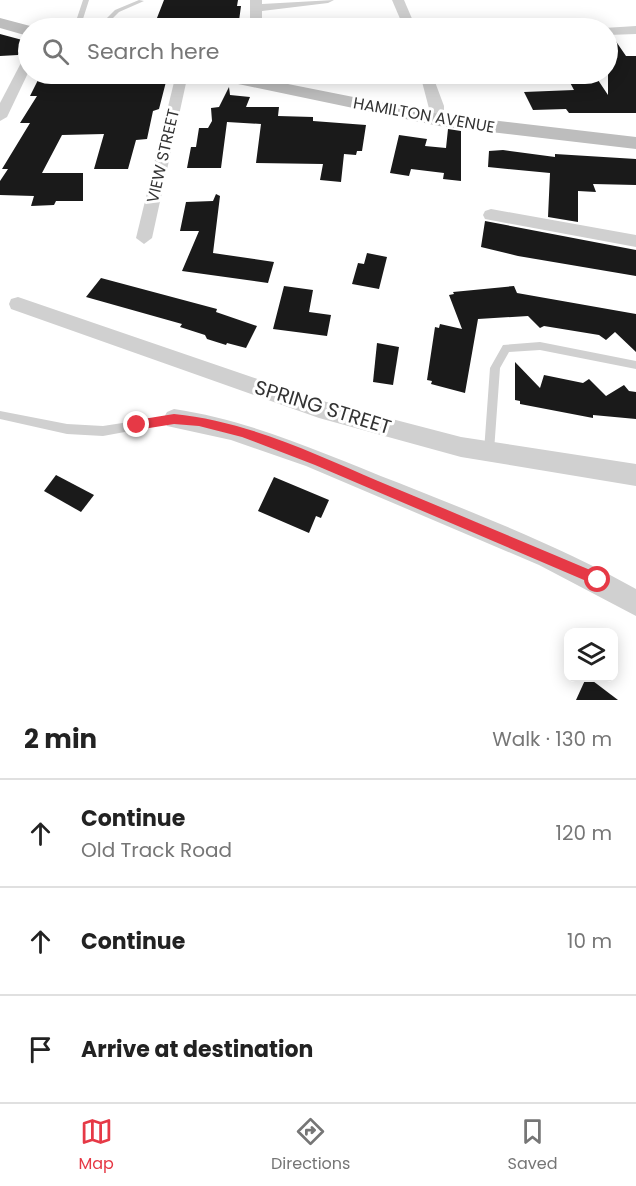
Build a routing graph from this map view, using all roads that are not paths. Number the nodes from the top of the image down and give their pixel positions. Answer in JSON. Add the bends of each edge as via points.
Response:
{"nodes":[{"id":1,"x":86,"y":0,"type":"edge"},
{"id":2,"x":328,"y":0,"type":"edge"},
{"id":3,"x":398,"y":0,"type":"edge"},
{"id":4,"x":141,"y":1,"type":"edge"},
{"id":5,"x":256,"y":4,"type":"edge"},
{"id":6,"x":80,"y":18,"type":"edge"},
{"id":7,"x":110,"y":18,"type":"edge"},
{"id":8,"x":406,"y":18,"type":"edge"},
{"id":9,"x":0,"y":23,"type":"edge"},
{"id":10,"x":18,"y":28,"type":"edge"},
{"id":11,"x":636,"y":30,"type":"edge"},
{"id":12,"x":618,"y":31,"type":"edge"},
{"id":13,"x":18,"y":81,"type":"edge"},
{"id":14,"x":180,"y":84,"type":"edge"},
{"id":15,"x":283,"y":84,"type":"edge"},
{"id":16,"x":429,"y":84,"type":"edge"},
{"id":17,"x":0,"y":117,"type":"edge"},
{"id":18,"x":438,"y":120,"type":"junction"},
{"id":19,"x":636,"y":143,"type":"edge"},
{"id":20,"x":491,"y":215,"type":"dead end"},
{"id":21,"x":144,"y":238,"type":"dead end"},
{"id":22,"x":636,"y":241,"type":"edge"},
{"id":23,"x":18,"y":304,"type":"dead end"},
{"id":24,"x":636,"y":365,"type":"edge"},
{"id":25,"x":0,"y":415,"type":"edge"},
{"id":26,"x":174,"y":419,"type":"joint"},
{"id":27,"x":489,"y":451,"type":"junction"},
{"id":28,"x":636,"y":475,"type":"edge"},
{"id":29,"x":636,"y":603,"type":"edge"}],
"edges":[{"from":1,"to":6,"type":"lane"},
{"from":2,"to":5,"type":"street"},
{"from":3,"to":8,"type":"street"},
{"from":4,"to":7,"type":"lane"},
{"from":9,"to":10,"type":"main road"},
{"from":11,"to":12,"type":"street"},
{"from":13,"to":17,"type":"street"},
{"from":14,"to":21,"type":"street","name":"VIEW STREET"},
{"from":15,"to":18,"type":"main road","name":"HAMILTON AVENUE"},
{"from":16,"to":18,"type":"street"},
{"from":18,"to":19,"type":"main road","name":"HAMILTON AVENUE"},
{"from":20,"to":22,"type":"street"},
{"from":23,"to":27,"type":"street","name":"SPRING STREET","via":[[319,409]]},
{"from":24,"to":27,"type":"lane","via":[[540,346],[506,348],[495,368]]},
{"from":25,"to":26,"type":"lane","via":[[67,429],[103,431]]},
{"from":26,"to":29,"type":"street","via":[[242,432],[318,461],[536,552],[598,580]]},
{"from":27,"to":28,"type":"street","name":"SPRING STREET"}]}
